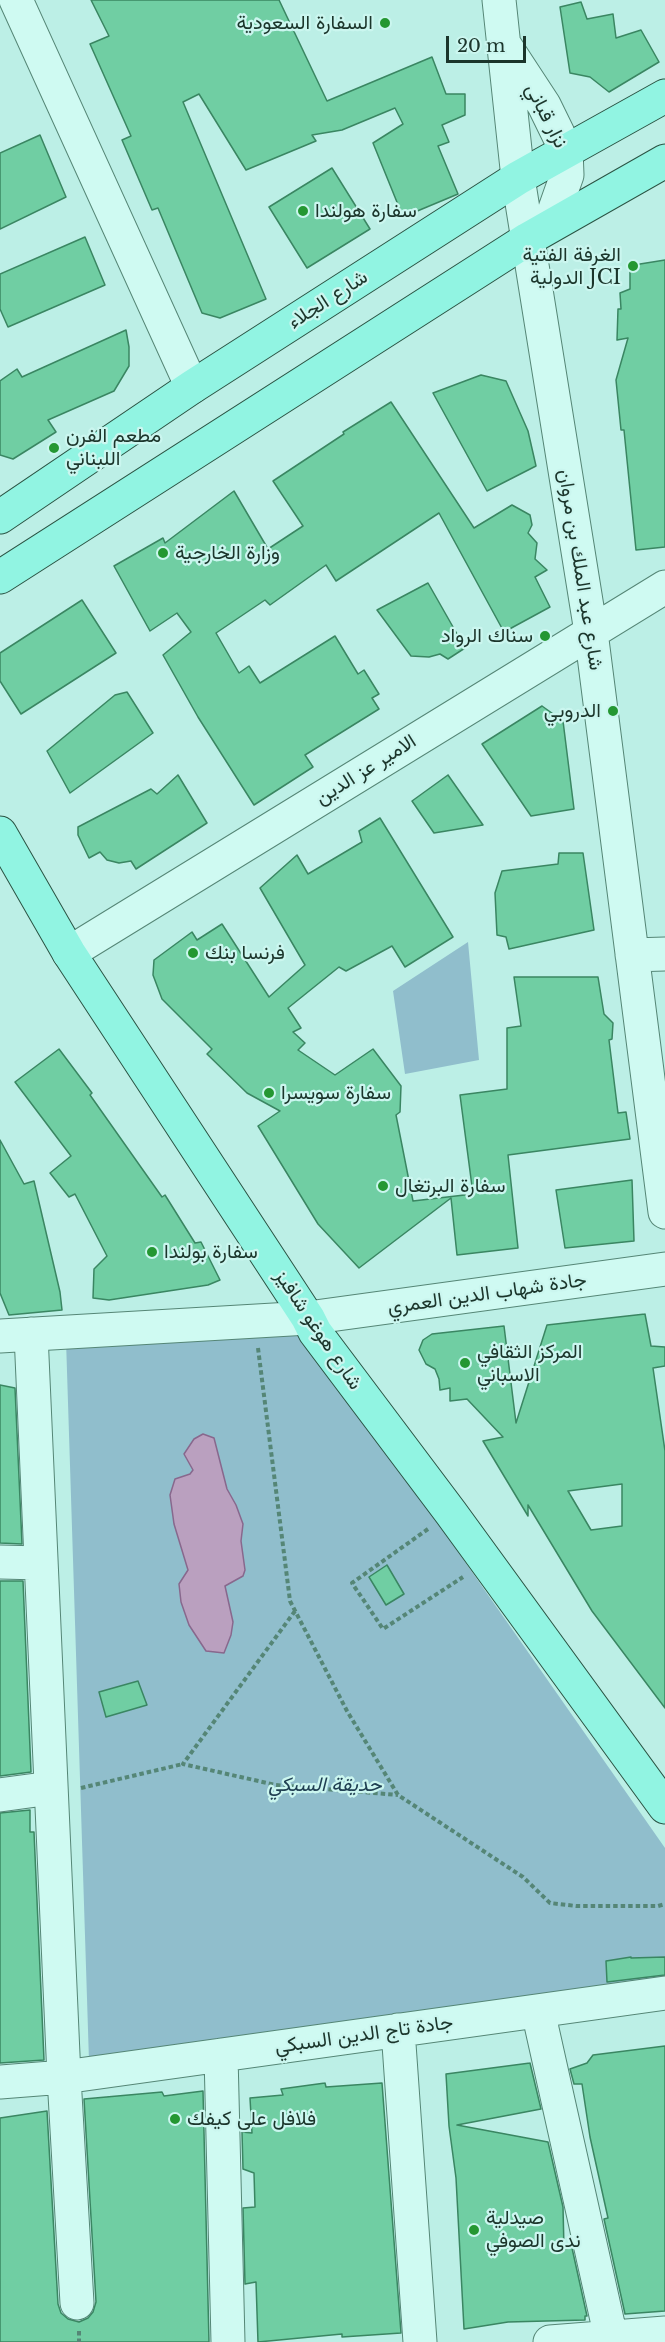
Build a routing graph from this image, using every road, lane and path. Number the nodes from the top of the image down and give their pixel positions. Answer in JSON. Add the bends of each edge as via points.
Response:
{"nodes":[{"id":1,"x":16,"y":0,"type":"edge"},
{"id":2,"x":499,"y":0,"type":"edge"},
{"id":3,"x":505,"y":46,"type":"junction"},
{"id":4,"x":665,"y":96,"type":"edge"},
{"id":5,"x":566,"y":150,"type":"junction"},
{"id":6,"x":665,"y":161,"type":"edge"},
{"id":7,"x":518,"y":178,"type":"junction"},
{"id":8,"x":538,"y":233,"type":"junction"},
{"id":9,"x":192,"y":387,"type":"junction"},
{"id":10,"x":0,"y":516,"type":"edge"},
{"id":11,"x":0,"y":577,"type":"edge"},
{"id":12,"x":665,"y":587,"type":"edge"},
{"id":13,"x":591,"y":632,"type":"junction"},
{"id":14,"x":0,"y":833,"type":"edge"},
{"id":15,"x":69,"y":953,"type":"junction"},
{"id":16,"x":665,"y":954,"type":"edge"},
{"id":17,"x":632,"y":955,"type":"junction"},
{"id":18,"x":665,"y":1212,"type":"edge"},
{"id":19,"x":665,"y":1269,"type":"edge"},
{"id":20,"x":309,"y":1318,"type":"junction"},
{"id":21,"x":15,"y":1335,"type":"edge"},
{"id":22,"x":256,"y":1341,"type":"dead end"},
{"id":23,"x":451,"y":1513,"type":"junction"},
{"id":24,"x":0,"y":1562,"type":"edge"},
{"id":25,"x":486,"y":1562,"type":"junction"},
{"id":26,"x":40,"y":1563,"type":"junction"},
{"id":27,"x":295,"y":1611,"type":"junction"},
{"id":28,"x":183,"y":1764,"type":"junction"},
{"id":29,"x":51,"y":1792,"type":"junction"},
{"id":30,"x":0,"y":1795,"type":"edge"},
{"id":31,"x":398,"y":1795,"type":"junction"},
{"id":32,"x":665,"y":1807,"type":"edge"},
{"id":33,"x":665,"y":1904,"type":"edge"},
{"id":34,"x":665,"y":1993,"type":"edge"},
{"id":35,"x":538,"y":2011,"type":"junction"},
{"id":36,"x":398,"y":2030,"type":"junction"},
{"id":37,"x":221,"y":2055,"type":"junction"},
{"id":38,"x":64,"y":2077,"type":"junction"},
{"id":39,"x":0,"y":2082,"type":"edge"},
{"id":40,"x":77,"y":2303,"type":"dead end"},
{"id":41,"x":665,"y":2333,"type":"edge"},
{"id":42,"x":611,"y":2340,"type":"edge"},
{"id":43,"x":228,"y":2342,"type":"edge"},
{"id":44,"x":420,"y":2342,"type":"edge"},
{"id":45,"x":550,"y":2342,"type":"edge"}],
"edges":[{"from":1,"to":9,"type":"street"},
{"from":2,"to":3,"type":"street","name":"شارع عبد الملك بن مروان"},
{"from":3,"to":5,"type":"street","name":"نزار قباني","via":[[544,105]]},
{"from":3,"to":7,"type":"street","name":"شارع عبد الملك بن مروان"},
{"from":4,"to":5,"type":"main road","name":"شارع الجلاء"},
{"from":5,"to":7,"type":"main road","name":"شارع الجلاء"},
{"from":5,"to":8,"type":"street","name":"نزار قباني","via":[[567,175]]},
{"from":6,"to":8,"type":"main road"},
{"from":7,"to":8,"type":"street","name":"شارع عبد الملك بن مروان"},
{"from":7,"to":9,"type":"main road","name":"شارع الجلاء"},
{"from":8,"to":11,"type":"main road"},
{"from":8,"to":13,"type":"street","name":"شارع عبد الملك بن مروان"},
{"from":9,"to":10,"type":"main road","name":"شارع الجلاء"},
{"from":12,"to":13,"type":"street","name":"الامير عز الدين"},
{"from":13,"to":15,"type":"street","name":"الامير عز الدين"},
{"from":13,"to":17,"type":"street","name":"شارع عبد الملك بن مروان"},
{"from":14,"to":15,"type":"main road","name":"شارع هوغو شافيز"},
{"from":15,"to":20,"type":"main road","name":"شارع هوغو شافيز"},
{"from":16,"to":17,"type":"street"},
{"from":17,"to":18,"type":"street","name":"شارع عبد الملك بن مروان"},
{"from":19,"to":20,"type":"street","name":"جادة شهاب الدين العمري"},
{"from":20,"to":21,"type":"street","name":"جادة شهاب الدين العمري"},
{"from":20,"to":23,"type":"main road","name":"شارع هوغو شافيز","via":[[315,1332]]},
{"from":21,"to":26,"type":"street"},
{"from":22,"to":27,"type":"path","via":[[290,1601]]},
{"from":23,"to":25,"type":"main road","name":"شارع هوغو شافيز"},
{"from":23,"to":25,"type":"path","via":[[351,1583],[383,1629]]},
{"from":24,"to":26,"type":"street"},
{"from":25,"to":32,"type":"main road","name":"شارع هوغو شافيز"},
{"from":26,"to":29,"type":"street"},
{"from":27,"to":28,"type":"path"},
{"from":27,"to":31,"type":"path"},
{"from":28,"to":29,"type":"path"},
{"from":28,"to":31,"type":"path","via":[[276,1785]]},
{"from":29,"to":30,"type":"street"},
{"from":29,"to":38,"type":"street"},
{"from":31,"to":33,"type":"path","via":[[523,1877],[550,1903]]},
{"from":34,"to":35,"type":"street","name":"جادة تاج الدين السبكي"},
{"from":35,"to":36,"type":"street","name":"جادة تاج الدين السبكي"},
{"from":35,"to":42,"type":"street"},
{"from":36,"to":37,"type":"street","name":"جادة تاج الدين السبكي"},
{"from":36,"to":44,"type":"street"},
{"from":37,"to":38,"type":"street","name":"جادة تاج الدين السبكي"},
{"from":37,"to":43,"type":"street"},
{"from":38,"to":39,"type":"street","name":"جادة تاج الدين السبكي"},
{"from":38,"to":40,"type":"street"},
{"from":41,"to":42,"type":"street"},
{"from":42,"to":45,"type":"street"}]}
